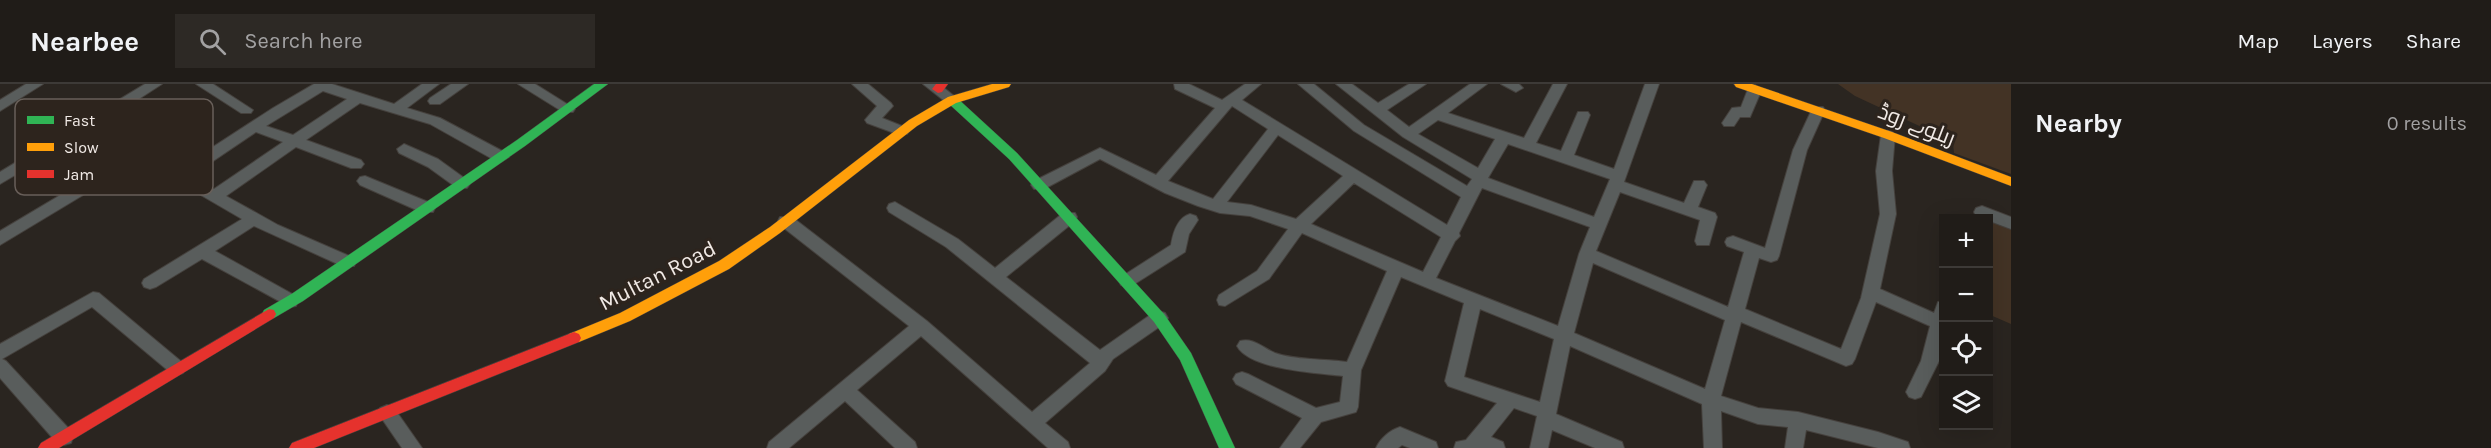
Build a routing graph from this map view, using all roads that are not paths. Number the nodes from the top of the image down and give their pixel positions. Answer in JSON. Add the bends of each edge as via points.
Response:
{"nodes":[{"id":1,"x":36,"y":84,"type":"edge"},
{"id":2,"x":155,"y":84,"type":"edge"},
{"id":3,"x":203,"y":84,"type":"edge"},
{"id":4,"x":290,"y":84,"type":"edge"},
{"id":5,"x":432,"y":84,"type":"edge"},
{"id":6,"x":461,"y":84,"type":"edge"},
{"id":7,"x":525,"y":84,"type":"edge"},
{"id":8,"x":602,"y":84,"type":"edge"},
{"id":9,"x":859,"y":84,"type":"edge"},
{"id":10,"x":1005,"y":84,"type":"edge"},
{"id":11,"x":1182,"y":84,"type":"edge"},
{"id":12,"x":1254,"y":84,"type":"edge"},
{"id":13,"x":1305,"y":84,"type":"edge"},
{"id":14,"x":1343,"y":84,"type":"edge"},
{"id":15,"x":1419,"y":84,"type":"edge"},
{"id":16,"x":1480,"y":84,"type":"edge"},
{"id":17,"x":1560,"y":84,"type":"edge"},
{"id":18,"x":1652,"y":84,"type":"edge"},
{"id":19,"x":323,"y":85,"type":"edge"},
{"id":20,"x":937,"y":86,"type":"edge"},
{"id":21,"x":1749,"y":86,"type":"edge"},
{"id":22,"x":306,"y":94,"type":"junction"},
{"id":23,"x":359,"y":98,"type":"junction"},
{"id":24,"x":130,"y":99,"type":"edge"},
{"id":25,"x":952,"y":100,"type":"junction"},
{"id":26,"x":435,"y":101,"type":"dead end"},
{"id":27,"x":1228,"y":103,"type":"junction"},
{"id":28,"x":0,"y":106,"type":"edge"},
{"id":29,"x":397,"y":108,"type":"junction"},
{"id":30,"x":568,"y":109,"type":"junction"},
{"id":31,"x":246,"y":110,"type":"dead end"},
{"id":32,"x":1377,"y":110,"type":"junction"},
{"id":33,"x":1818,"y":110,"type":"junction"},
{"id":34,"x":1436,"y":114,"type":"junction"},
{"id":35,"x":1583,"y":115,"type":"dead end"},
{"id":36,"x":1729,"y":123,"type":"dead end"},
{"id":37,"x":256,"y":127,"type":"junction"},
{"id":38,"x":1276,"y":128,"type":"junction"},
{"id":39,"x":902,"y":131,"type":"junction"},
{"id":40,"x":1408,"y":134,"type":"junction"},
{"id":41,"x":1888,"y":135,"type":"junction"},
{"id":42,"x":1504,"y":137,"type":"junction"},
{"id":43,"x":298,"y":141,"type":"junction"},
{"id":44,"x":1527,"y":145,"type":"junction"},
{"id":45,"x":404,"y":149,"type":"dead end"},
{"id":46,"x":213,"y":155,"type":"edge"},
{"id":47,"x":501,"y":157,"type":"junction"},
{"id":48,"x":1565,"y":158,"type":"junction"},
{"id":49,"x":356,"y":164,"type":"dead end"},
{"id":50,"x":15,"y":170,"type":"edge"},
{"id":51,"x":1352,"y":176,"type":"junction"},
{"id":52,"x":0,"y":179,"type":"edge"},
{"id":53,"x":1480,"y":179,"type":"junction"},
{"id":54,"x":365,"y":181,"type":"dead end"},
{"id":55,"x":1618,"y":181,"type":"junction"},
{"id":56,"x":2011,"y":182,"type":"edge"},
{"id":57,"x":1158,"y":183,"type":"junction"},
{"id":58,"x":462,"y":184,"type":"junction"},
{"id":59,"x":1039,"y":184,"type":"junction"},
{"id":60,"x":1699,"y":185,"type":"dead end"},
{"id":61,"x":72,"y":195,"type":"edge"},
{"id":62,"x":1470,"y":195,"type":"junction"},
{"id":63,"x":215,"y":196,"type":"joint"},
{"id":64,"x":1216,"y":206,"type":"junction"},
{"id":65,"x":427,"y":208,"type":"junction"},
{"id":66,"x":895,"y":208,"type":"dead end"},
{"id":67,"x":1689,"y":210,"type":"junction"},
{"id":68,"x":1982,"y":212,"type":"dead end"},
{"id":69,"x":1069,"y":217,"type":"junction"},
{"id":70,"x":254,"y":219,"type":"junction"},
{"id":71,"x":1190,"y":220,"type":"dead end"},
{"id":72,"x":786,"y":221,"type":"junction"},
{"id":73,"x":2011,"y":223,"type":"edge"},
{"id":74,"x":1600,"y":225,"type":"junction"},
{"id":75,"x":1299,"y":226,"type":"junction"},
{"id":76,"x":1452,"y":236,"type":"junction"},
{"id":77,"x":0,"y":239,"type":"edge"},
{"id":78,"x":1703,"y":242,"type":"dead end"},
{"id":79,"x":1733,"y":242,"type":"dead end"},
{"id":80,"x":1753,"y":250,"type":"junction"},
{"id":81,"x":202,"y":251,"type":"junction"},
{"id":82,"x":1587,"y":254,"type":"junction"},
{"id":83,"x":348,"y":262,"type":"junction"},
{"id":84,"x":1395,"y":269,"type":"junction"},
{"id":85,"x":995,"y":277,"type":"junction"},
{"id":86,"x":1127,"y":281,"type":"junction"},
{"id":87,"x":1426,"y":282,"type":"junction"},
{"id":88,"x":150,"y":283,"type":"dead end"},
{"id":89,"x":1871,"y":292,"type":"junction"},
{"id":90,"x":1225,"y":300,"type":"dead end"},
{"id":91,"x":290,"y":301,"type":"junction"},
{"id":92,"x":1473,"y":301,"type":"junction"},
{"id":93,"x":1939,"y":314,"type":"edge"},
{"id":94,"x":1735,"y":315,"type":"junction"},
{"id":95,"x":1159,"y":318,"type":"junction"},
{"id":96,"x":1940,"y":322,"type":"edge"},
{"id":97,"x":921,"y":326,"type":"junction"},
{"id":98,"x":1564,"y":336,"type":"junction"},
{"id":99,"x":1246,"y":346,"type":"dead end"},
{"id":100,"x":0,"y":353,"type":"edge"},
{"id":101,"x":1102,"y":362,"type":"junction"},
{"id":102,"x":0,"y":366,"type":"edge"},
{"id":103,"x":177,"y":368,"type":"junction"},
{"id":104,"x":1352,"y":370,"type":"junction"},
{"id":105,"x":1242,"y":379,"type":"dead end"},
{"id":106,"x":845,"y":390,"type":"junction"},
{"id":107,"x":1915,"y":392,"type":"dead end"},
{"id":108,"x":1507,"y":399,"type":"junction"},
{"id":109,"x":1712,"y":400,"type":"junction"},
{"id":110,"x":387,"y":413,"type":"junction"},
{"id":111,"x":1546,"y":415,"type":"junction"},
{"id":112,"x":1315,"y":416,"type":"junction"},
{"id":113,"x":1798,"y":420,"type":"junction"},
{"id":114,"x":1032,"y":423,"type":"junction"},
{"id":115,"x":64,"y":437,"type":"junction"},
{"id":116,"x":1470,"y":444,"type":"edge"},
{"id":117,"x":46,"y":448,"type":"edge"},
{"id":118,"x":297,"y":448,"type":"edge"},
{"id":119,"x":413,"y":448,"type":"edge"},
{"id":120,"x":776,"y":448,"type":"edge"},
{"id":121,"x":908,"y":448,"type":"edge"},
{"id":122,"x":1061,"y":448,"type":"edge"},
{"id":123,"x":1227,"y":448,"type":"edge"},
{"id":124,"x":1290,"y":448,"type":"edge"},
{"id":125,"x":1386,"y":448,"type":"edge"},
{"id":126,"x":1429,"y":448,"type":"edge"},
{"id":127,"x":1496,"y":448,"type":"edge"},
{"id":128,"x":1539,"y":448,"type":"edge"},
{"id":129,"x":1615,"y":448,"type":"edge"},
{"id":130,"x":1713,"y":448,"type":"edge"},
{"id":131,"x":1794,"y":448,"type":"edge"},
{"id":132,"x":1901,"y":448,"type":"edge"}],
"edges":[{"from":1,"to":28,"type":"street"},
{"from":2,"to":24,"type":"street"},
{"from":3,"to":31,"type":"street"},
{"from":4,"to":22,"type":"street"},
{"from":5,"to":29,"type":"street"},
{"from":6,"to":26,"type":"street"},
{"from":7,"to":30,"type":"street"},
{"from":8,"to":30,"type":"street"},
{"from":9,"to":39,"type":"street","via":[[886,106],[872,120]]},
{"from":10,"to":25,"type":"street","name":"Multan Road"},
{"from":11,"to":27,"type":"street"},
{"from":12,"to":27,"type":"street"},
{"from":13,"to":62,"type":"street","via":[[1359,128]]},
{"from":14,"to":32,"type":"street"},
{"from":15,"to":32,"type":"street"},
{"from":16,"to":34,"type":"street"},
{"from":17,"to":44,"type":"street"},
{"from":18,"to":55,"type":"street"},
{"from":19,"to":22,"type":"street"},
{"from":19,"to":23,"type":"street"},
{"from":20,"to":25,"type":"street"},
{"from":21,"to":33,"type":"street","name":"ریلوے روڈ"},
{"from":21,"to":36,"type":"street","via":[[1745,114],[1737,111]]},
{"from":22,"to":37,"type":"street"},
{"from":23,"to":29,"type":"street"},
{"from":23,"to":43,"type":"street"},
{"from":25,"to":39,"type":"street","name":"Multan Road"},
{"from":25,"to":59,"type":"street"},
{"from":27,"to":38,"type":"street"},
{"from":27,"to":57,"type":"street"},
{"from":29,"to":47,"type":"street","via":[[435,121]]},
{"from":30,"to":47,"type":"street"},
{"from":32,"to":40,"type":"street"},
{"from":33,"to":41,"type":"street","name":"ریلوے روڈ"},
{"from":33,"to":80,"type":"street","via":[[1800,150],[1771,256]]},
{"from":34,"to":40,"type":"street"},
{"from":34,"to":42,"type":"street"},
{"from":35,"to":48,"type":"street"},
{"from":37,"to":43,"type":"street"},
{"from":37,"to":46,"type":"street"},
{"from":38,"to":51,"type":"street"},
{"from":38,"to":64,"type":"street"},
{"from":39,"to":72,"type":"street","name":"Multan Road"},
{"from":40,"to":53,"type":"street"},
{"from":41,"to":56,"type":"street","name":"ریلوے روڈ"},
{"from":41,"to":89,"type":"street","via":[[1884,171],[1888,214]]},
{"from":42,"to":44,"type":"street"},
{"from":42,"to":53,"type":"street"},
{"from":43,"to":49,"type":"street"},
{"from":43,"to":63,"type":"street"},
{"from":44,"to":48,"type":"street"},
{"from":45,"to":58,"type":"street"},
{"from":47,"to":58,"type":"street"},
{"from":48,"to":55,"type":"street"},
{"from":50,"to":52,"type":"street"},
{"from":51,"to":75,"type":"street"},
{"from":51,"to":76,"type":"street"},
{"from":53,"to":62,"type":"street"},
{"from":53,"to":74,"type":"street"},
{"from":54,"to":65,"type":"street"},
{"from":55,"to":67,"type":"street"},
{"from":55,"to":74,"type":"street"},
{"from":57,"to":59,"type":"street","via":[[1100,153]]},
{"from":57,"to":64,"type":"street"},
{"from":58,"to":65,"type":"street"},
{"from":59,"to":69,"type":"street"},
{"from":60,"to":67,"type":"street"},
{"from":61,"to":77,"type":"street"},
{"from":62,"to":76,"type":"street"},
{"from":63,"to":70,"type":"street"},
{"from":64,"to":75,"type":"street","via":[[1251,211]]},
{"from":65,"to":83,"type":"street"},
{"from":66,"to":85,"type":"street","via":[[952,243]]},
{"from":67,"to":78,"type":"street","via":[[1709,217]]},
{"from":68,"to":73,"type":"street"},
{"from":69,"to":85,"type":"street"},
{"from":69,"to":86,"type":"street"},
{"from":70,"to":81,"type":"street"},
{"from":70,"to":83,"type":"street"},
{"from":71,"to":86,"type":"street","via":[[1180,233],[1179,248]]},
{"from":72,"to":97,"type":"street"},
{"from":72,"to":110,"type":"street","name":"Multan Road","via":[[724,265],[625,317]]},
{"from":74,"to":82,"type":"street"},
{"from":75,"to":84,"type":"street"},
{"from":75,"to":90,"type":"street","via":[[1263,275]]},
{"from":76,"to":87,"type":"street"},
{"from":79,"to":80,"type":"street"},
{"from":80,"to":94,"type":"street"},
{"from":81,"to":88,"type":"street"},
{"from":81,"to":91,"type":"street"},
{"from":82,"to":94,"type":"street"},
{"from":82,"to":98,"type":"street"},
{"from":83,"to":91,"type":"street"},
{"from":84,"to":87,"type":"street"},
{"from":84,"to":104,"type":"street"},
{"from":85,"to":101,"type":"street"},
{"from":86,"to":95,"type":"street"},
{"from":87,"to":92,"type":"street"},
{"from":89,"to":93,"type":"street"},
{"from":89,"to":94,"type":"street","via":[[1846,359]]},
{"from":91,"to":103,"type":"street"},
{"from":92,"to":98,"type":"street"},
{"from":92,"to":108,"type":"street","via":[[1454,381]]},
{"from":94,"to":109,"type":"street"},
{"from":95,"to":101,"type":"street","via":[[1107,354]]},
{"from":95,"to":123,"type":"street","via":[[1186,357]]},
{"from":96,"to":107,"type":"street","via":[[1930,361]]},
{"from":97,"to":106,"type":"street"},
{"from":97,"to":114,"type":"street"},
{"from":98,"to":109,"type":"street"},
{"from":98,"to":111,"type":"street"},
{"from":99,"to":104,"type":"street","via":[[1273,360]]},
{"from":100,"to":103,"type":"street","via":[[93,298]]},
{"from":101,"to":114,"type":"street"},
{"from":102,"to":115,"type":"street"},
{"from":103,"to":115,"type":"street"},
{"from":104,"to":112,"type":"street","via":[[1349,407]]},
{"from":105,"to":112,"type":"street"},
{"from":106,"to":120,"type":"street"},
{"from":106,"to":121,"type":"street"},
{"from":108,"to":111,"type":"street"},
{"from":108,"to":116,"type":"street","via":[[1505,408]]},
{"from":109,"to":113,"type":"street","via":[[1758,416]]},
{"from":109,"to":130,"type":"street"},
{"from":110,"to":118,"type":"street","name":"Multan Road"},
{"from":110,"to":119,"type":"street"},
{"from":111,"to":128,"type":"street"},
{"from":111,"to":129,"type":"street"},
{"from":112,"to":124,"type":"street"},
{"from":113,"to":131,"type":"street"},
{"from":113,"to":132,"type":"street"},
{"from":114,"to":122,"type":"street"},
{"from":115,"to":117,"type":"street"},
{"from":116,"to":127,"type":"street"},
{"from":125,"to":126,"type":"street","via":[[1400,435]]}]}
